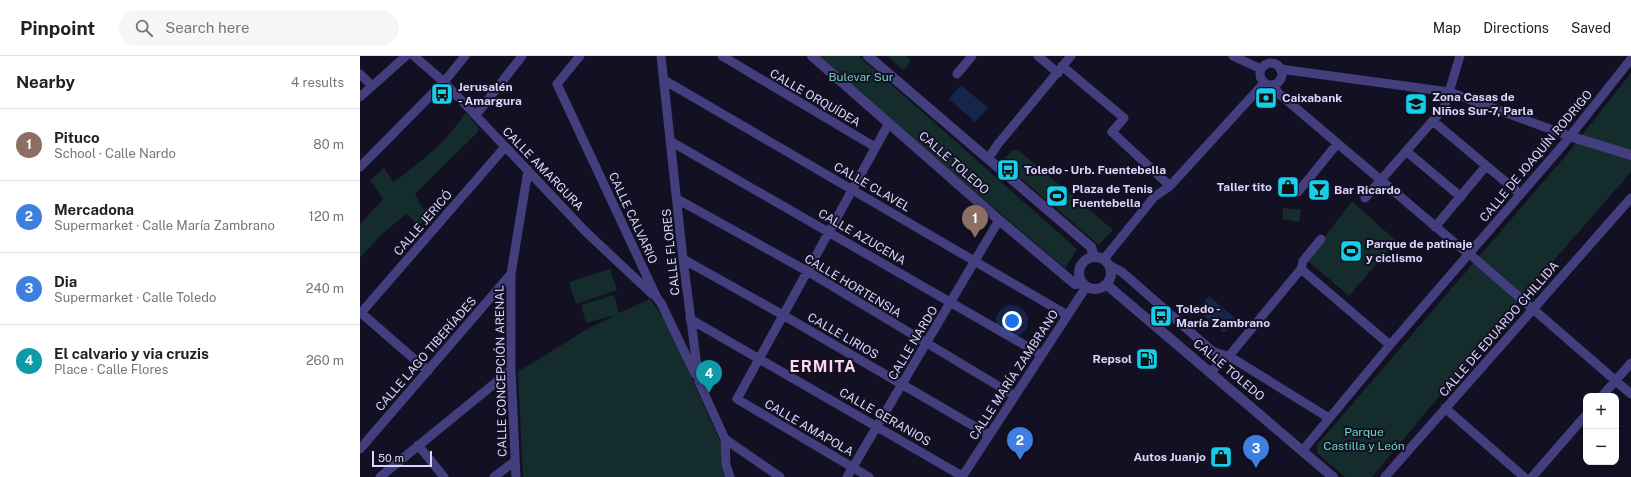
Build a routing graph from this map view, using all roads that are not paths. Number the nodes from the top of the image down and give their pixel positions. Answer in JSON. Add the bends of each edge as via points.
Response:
{"nodes":[{"id":1,"x":406,"y":56,"type":"edge"},
{"id":2,"x":414,"y":56,"type":"edge"},
{"id":3,"x":465,"y":56,"type":"edge"},
{"id":4,"x":522,"y":56,"type":"edge"},
{"id":5,"x":580,"y":56,"type":"edge"},
{"id":6,"x":661,"y":56,"type":"edge"},
{"id":7,"x":722,"y":56,"type":"edge"},
{"id":8,"x":812,"y":56,"type":"edge"},
{"id":9,"x":972,"y":56,"type":"edge"},
{"id":10,"x":1038,"y":56,"type":"edge"},
{"id":11,"x":1071,"y":56,"type":"edge"},
{"id":12,"x":1233,"y":56,"type":"edge"},
{"id":13,"x":1460,"y":56,"type":"edge"},
{"id":14,"x":870,"y":57,"type":"edge"},
{"id":15,"x":1631,"y":59,"type":"edge"},
{"id":16,"x":1278,"y":63,"type":"edge"},
{"id":17,"x":1261,"y":69,"type":"junction"},
{"id":18,"x":1060,"y":70,"type":"junction"},
{"id":19,"x":360,"y":74,"type":"edge"},
{"id":20,"x":957,"y":74,"type":"dead end"},
{"id":21,"x":664,"y":80,"type":"junction"},
{"id":22,"x":444,"y":82,"type":"junction"},
{"id":23,"x":1264,"y":83,"type":"junction"},
{"id":24,"x":1275,"y":84,"type":"junction"},
{"id":25,"x":372,"y":86,"type":"junction"},
{"id":26,"x":1449,"y":92,"type":"junction"},
{"id":27,"x":360,"y":97,"type":"edge"},
{"id":28,"x":476,"y":115,"type":"junction"},
{"id":29,"x":1433,"y":121,"type":"junction"},
{"id":30,"x":889,"y":123,"type":"junction"},
{"id":31,"x":1569,"y":136,"type":"junction"},
{"id":32,"x":670,"y":141,"type":"junction"},
{"id":33,"x":1337,"y":144,"type":"junction"},
{"id":34,"x":505,"y":147,"type":"junction"},
{"id":35,"x":875,"y":147,"type":"junction"},
{"id":36,"x":1406,"y":151,"type":"junction"},
{"id":37,"x":1631,"y":155,"type":"edge"},
{"id":38,"x":988,"y":159,"type":"junction"},
{"id":39,"x":1486,"y":166,"type":"junction"},
{"id":40,"x":360,"y":167,"type":"edge"},
{"id":41,"x":528,"y":170,"type":"junction"},
{"id":42,"x":1380,"y":180,"type":"junction"},
{"id":43,"x":1170,"y":186,"type":"junction"},
{"id":44,"x":853,"y":190,"type":"junction"},
{"id":45,"x":1298,"y":192,"type":"dead end"},
{"id":46,"x":1520,"y":194,"type":"junction"},
{"id":47,"x":1461,"y":197,"type":"junction"},
{"id":48,"x":1365,"y":198,"type":"dead end"},
{"id":49,"x":677,"y":200,"type":"junction"},
{"id":50,"x":1629,"y":204,"type":"edge"},
{"id":51,"x":999,"y":220,"type":"junction"},
{"id":52,"x":1435,"y":227,"type":"junction"},
{"id":53,"x":828,"y":232,"type":"junction"},
{"id":54,"x":1321,"y":240,"type":"dead end"},
{"id":55,"x":1469,"y":253,"type":"junction"},
{"id":56,"x":683,"y":259,"type":"junction"},
{"id":57,"x":1103,"y":260,"type":"junction"},
{"id":58,"x":975,"y":261,"type":"junction"},
{"id":59,"x":1301,"y":270,"type":"junction"},
{"id":60,"x":807,"y":271,"type":"junction"},
{"id":61,"x":511,"y":274,"type":"junction"},
{"id":62,"x":1084,"y":285,"type":"junction"},
{"id":63,"x":1107,"y":285,"type":"junction"},
{"id":64,"x":657,"y":298,"type":"junction"},
{"id":65,"x":951,"y":302,"type":"junction"},
{"id":66,"x":1533,"y":308,"type":"junction"},
{"id":67,"x":360,"y":313,"type":"edge"},
{"id":68,"x":783,"y":315,"type":"junction"},
{"id":69,"x":1067,"y":315,"type":"junction"},
{"id":70,"x":690,"y":319,"type":"junction"},
{"id":71,"x":926,"y":344,"type":"junction"},
{"id":72,"x":1390,"y":345,"type":"junction"},
{"id":73,"x":1042,"y":354,"type":"junction"},
{"id":74,"x":1228,"y":356,"type":"junction"},
{"id":75,"x":759,"y":358,"type":"junction"},
{"id":76,"x":1631,"y":363,"type":"edge"},
{"id":77,"x":511,"y":370,"type":"junction"},
{"id":78,"x":428,"y":371,"type":"junction"},
{"id":79,"x":1210,"y":372,"type":"junction"},
{"id":80,"x":1616,"y":380,"type":"junction"},
{"id":81,"x":699,"y":382,"type":"junction"},
{"id":82,"x":902,"y":384,"type":"junction"},
{"id":83,"x":1605,"y":393,"type":"edge"},
{"id":84,"x":1631,"y":394,"type":"edge"},
{"id":85,"x":1015,"y":396,"type":"junction"},
{"id":86,"x":1445,"y":408,"type":"junction"},
{"id":87,"x":1329,"y":418,"type":"junction"},
{"id":88,"x":1583,"y":418,"type":"edge"},
{"id":89,"x":877,"y":426,"type":"junction"},
{"id":90,"x":989,"y":435,"type":"junction"},
{"id":91,"x":725,"y":439,"type":"junction"},
{"id":92,"x":418,"y":445,"type":"junction"},
{"id":93,"x":360,"y":449,"type":"edge"},
{"id":94,"x":1303,"y":450,"type":"junction"},
{"id":95,"x":515,"y":461,"type":"junction"},
{"id":96,"x":852,"y":467,"type":"junction"},
{"id":97,"x":962,"y":476,"type":"edge"},
{"id":98,"x":380,"y":477,"type":"edge"},
{"id":99,"x":444,"y":477,"type":"edge"},
{"id":100,"x":494,"y":477,"type":"edge"},
{"id":101,"x":516,"y":477,"type":"edge"},
{"id":102,"x":730,"y":477,"type":"edge"},
{"id":103,"x":780,"y":477,"type":"edge"},
{"id":104,"x":847,"y":477,"type":"edge"},
{"id":105,"x":869,"y":477,"type":"edge"},
{"id":106,"x":1333,"y":477,"type":"edge"},
{"id":107,"x":1385,"y":477,"type":"edge"},
{"id":108,"x":1524,"y":477,"type":"edge"},
{"id":109,"x":1532,"y":477,"type":"edge"}],
"edges":[{"from":1,"to":25,"type":"street"},
{"from":2,"to":22,"type":"street","name":"CALLE AMARGURA"},
{"from":3,"to":22,"type":"street"},
{"from":4,"to":28,"type":"street"},
{"from":5,"to":64,"type":"street","name":"CALLE CALVARIO","via":[[557,84]]},
{"from":6,"to":21,"type":"street","name":"CALLE FLORES"},
{"from":7,"to":35,"type":"street","name":"CALLE ORQUÍDEA"},
{"from":8,"to":30,"type":"street","name":"CALLE TOLEDO"},
{"from":9,"to":20,"type":"street"},
{"from":10,"to":18,"type":"street"},
{"from":11,"to":18,"type":"street"},
{"from":12,"to":17,"type":"street"},
{"from":13,"to":26,"type":"street"},
{"from":14,"to":38,"type":"street","name":"CALLE TOLEDO"},
{"from":15,"to":31,"type":"street","name":"CALLE DE JOAQUÍN RODRIGO"},
{"from":16,"to":17,"type":"street","via":[[1267,64]]},
{"from":16,"to":24,"type":"street","via":[[1281,78]]},
{"from":16,"to":26,"type":"street"},
{"from":17,"to":23,"type":"street","via":[[1260,76]]},
{"from":18,"to":38,"type":"street"},
{"from":18,"to":43,"type":"street","via":[[1124,118],[1112,132]]},
{"from":19,"to":25,"type":"street"},
{"from":21,"to":32,"type":"street","name":"CALLE FLORES"},
{"from":21,"to":44,"type":"street","name":"CALLE CLAVEL"},
{"from":22,"to":28,"type":"street","name":"CALLE AMARGURA"},
{"from":22,"to":40,"type":"street"},
{"from":23,"to":24,"type":"street"},
{"from":23,"to":43,"type":"street"},
{"from":24,"to":33,"type":"street","via":[[1277,92]]},
{"from":25,"to":27,"type":"street"},
{"from":26,"to":29,"type":"street","via":[[1444,108]]},
{"from":26,"to":31,"type":"street"},
{"from":28,"to":34,"type":"street","name":"CALLE AMARGURA"},
{"from":29,"to":36,"type":"street"},
{"from":29,"to":39,"type":"street"},
{"from":30,"to":35,"type":"street"},
{"from":30,"to":51,"type":"street","name":"CALLE TOLEDO"},
{"from":31,"to":37,"type":"street"},
{"from":31,"to":46,"type":"street","name":"CALLE DE JOAQUÍN RODRIGO"},
{"from":32,"to":49,"type":"street","name":"CALLE FLORES"},
{"from":32,"to":53,"type":"street","name":"CALLE AZUCENA"},
{"from":33,"to":42,"type":"street"},
{"from":33,"to":45,"type":"street"},
{"from":34,"to":41,"type":"street","name":"CALLE AMARGURA"},
{"from":34,"to":67,"type":"street","name":"CALLE JERICÓ"},
{"from":35,"to":44,"type":"street"},
{"from":36,"to":42,"type":"street"},
{"from":36,"to":47,"type":"street"},
{"from":38,"to":57,"type":"street","name":"CALLE TOLEDO"},
{"from":39,"to":46,"type":"street"},
{"from":39,"to":47,"type":"street"},
{"from":41,"to":61,"type":"street","name":"CALLE CONCEPCIÓN ARENAL"},
{"from":41,"to":64,"type":"street","name":"CALLE AMARGURA","via":[[586,232]]},
{"from":42,"to":48,"type":"street"},
{"from":42,"to":52,"type":"street"},
{"from":43,"to":57,"type":"street","via":[[1154,197]]},
{"from":44,"to":53,"type":"street"},
{"from":44,"to":58,"type":"street","name":"CALLE CLAVEL"},
{"from":46,"to":55,"type":"street","name":"CALLE DE JOAQUÍN RODRIGO"},
{"from":47,"to":52,"type":"street"},
{"from":49,"to":56,"type":"street","name":"CALLE FLORES"},
{"from":49,"to":60,"type":"street","name":"CALLE HORTENSIA"},
{"from":50,"to":66,"type":"street","name":"CALLE DE EDUARDO CHILLIDA"},
{"from":51,"to":58,"type":"street","name":"CALLE NARDO"},
{"from":51,"to":62,"type":"street","name":"CALLE TOLEDO","via":[[1075,284]]},
{"from":52,"to":55,"type":"street"},
{"from":53,"to":60,"type":"street"},
{"from":53,"to":65,"type":"street","name":"CALLE AZUCENA"},
{"from":54,"to":59,"type":"street","via":[[1303,261]]},
{"from":55,"to":66,"type":"street"},
{"from":55,"to":72,"type":"street","name":"CALLE DE JOAQUÍN RODRIGO"},
{"from":56,"to":68,"type":"street","name":"CALLE LIRIOS"},
{"from":56,"to":70,"type":"street","name":"CALLE FLORES"},
{"from":57,"to":62,"type":"street","via":[[1088,259],[1082,263],[1079,277]]},
{"from":57,"to":63,"type":"street","via":[[1112,272]]},
{"from":57,"to":74,"type":"street","via":[[1122,272],[1211,350]]},
{"from":58,"to":65,"type":"street","name":"CALLE NARDO"},
{"from":58,"to":69,"type":"street","name":"CALLE CLAVEL"},
{"from":59,"to":72,"type":"street"},
{"from":59,"to":74,"type":"street"},
{"from":60,"to":68,"type":"street"},
{"from":60,"to":71,"type":"street","name":"CALLE HORTENSIA"},
{"from":61,"to":77,"type":"street","name":"CALLE CONCEPCIÓN ARENAL"},
{"from":61,"to":78,"type":"street","name":"CALLE LAGO TIBERÍADES"},
{"from":62,"to":63,"type":"street","via":[[1097,290]]},
{"from":62,"to":69,"type":"street","name":"CALLE MARÍA ZAMBRANO"},
{"from":63,"to":79,"type":"street","name":"CALLE TOLEDO"},
{"from":64,"to":81,"type":"street","name":"CALLE CALVARIO"},
{"from":65,"to":71,"type":"street","name":"CALLE NARDO"},
{"from":65,"to":73,"type":"street","name":"CALLE AZUCENA"},
{"from":66,"to":80,"type":"street"},
{"from":66,"to":86,"type":"street","name":"CALLE DE EDUARDO CHILLIDA"},
{"from":67,"to":78,"type":"street"},
{"from":68,"to":75,"type":"street"},
{"from":68,"to":82,"type":"street","name":"CALLE LIRIOS"},
{"from":69,"to":73,"type":"street","name":"CALLE MARÍA ZAMBRANO"},
{"from":70,"to":75,"type":"street","name":"CALLE GERANIOS"},
{"from":70,"to":81,"type":"street","name":"CALLE FLORES"},
{"from":71,"to":82,"type":"street","name":"CALLE NARDO"},
{"from":71,"to":85,"type":"street","name":"CALLE HORTENSIA"},
{"from":72,"to":87,"type":"street","name":"CALLE DE JOAQUÍN RODRIGO"},
{"from":73,"to":85,"type":"street","name":"CALLE MARÍA ZAMBRANO"},
{"from":74,"to":79,"type":"street"},
{"from":74,"to":87,"type":"street"},
{"from":75,"to":89,"type":"street","name":"CALLE GERANIOS"},
{"from":75,"to":96,"type":"street","name":"CALLE AMAPOLA","via":[[737,399]]},
{"from":76,"to":80,"type":"street"},
{"from":77,"to":92,"type":"street"},
{"from":77,"to":95,"type":"street","name":"CALLE CONCEPCIÓN ARENAL"},
{"from":78,"to":93,"type":"street","name":"CALLE LAGO TIBERÍADES"},
{"from":79,"to":94,"type":"street","name":"CALLE TOLEDO"},
{"from":80,"to":83,"type":"street"},
{"from":80,"to":84,"type":"street"},
{"from":81,"to":91,"type":"street","name":"CALLE FLORES"},
{"from":82,"to":89,"type":"street","name":"CALLE NARDO"},
{"from":82,"to":90,"type":"street","name":"CALLE LIRIOS"},
{"from":85,"to":90,"type":"street","name":"CALLE MARÍA ZAMBRANO"},
{"from":86,"to":107,"type":"street","name":"CALLE DE EDUARDO CHILLIDA"},
{"from":86,"to":108,"type":"street"},
{"from":87,"to":94,"type":"street","name":"CALLE DE JOAQUÍN RODRIGO"},
{"from":88,"to":109,"type":"street"},
{"from":89,"to":96,"type":"street","name":"CALLE NARDO"},
{"from":89,"to":97,"type":"street","name":"CALLE GERANIOS"},
{"from":90,"to":97,"type":"street","name":"CALLE MARÍA ZAMBRANO"},
{"from":91,"to":102,"type":"street","via":[[726,465]]},
{"from":91,"to":103,"type":"street"},
{"from":92,"to":98,"type":"street"},
{"from":92,"to":99,"type":"street"},
{"from":94,"to":106,"type":"street","name":"CALLE TOLEDO"},
{"from":95,"to":100,"type":"street"},
{"from":95,"to":101,"type":"street","name":"CALLE CONCEPCIÓN ARENAL"},
{"from":96,"to":104,"type":"street","name":"CALLE NARDO"},
{"from":96,"to":105,"type":"street","name":"CALLE AMAPOLA"}]}
